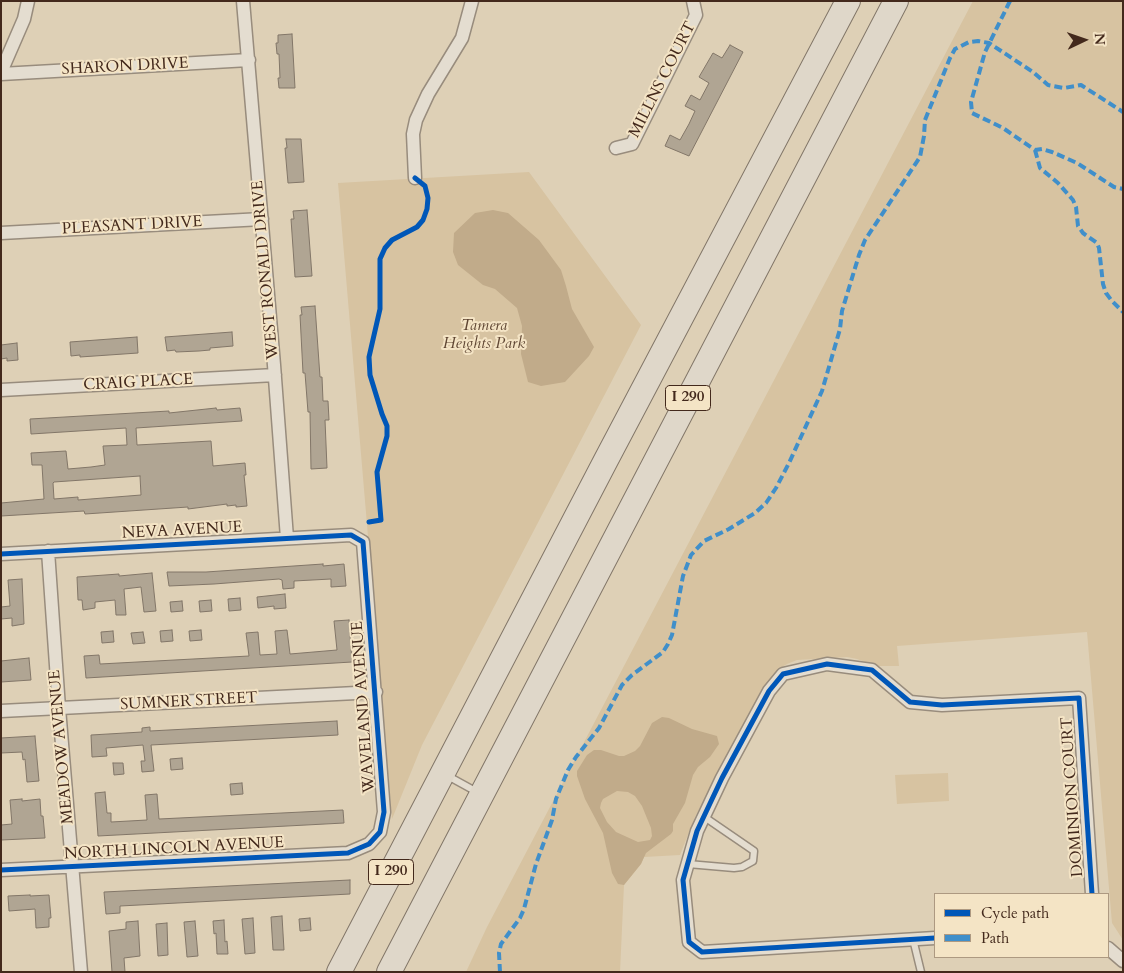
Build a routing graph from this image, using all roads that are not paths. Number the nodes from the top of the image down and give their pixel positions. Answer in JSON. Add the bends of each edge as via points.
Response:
{"nodes":[{"id":1,"x":28,"y":1,"type":"edge"},
{"id":2,"x":243,"y":1,"type":"edge"},
{"id":3,"x":472,"y":1,"type":"edge"},
{"id":4,"x":693,"y":1,"type":"edge"},
{"id":5,"x":848,"y":1,"type":"edge"},
{"id":6,"x":896,"y":1,"type":"edge"},
{"id":7,"x":249,"y":60,"type":"junction"},
{"id":8,"x":1,"y":73,"type":"edge"},
{"id":9,"x":616,"y":148,"type":"dead end"},
{"id":10,"x":415,"y":178,"type":"dead end"},
{"id":11,"x":262,"y":219,"type":"junction"},
{"id":12,"x":1,"y":233,"type":"edge"},
{"id":13,"x":275,"y":375,"type":"junction"},
{"id":14,"x":1,"y":390,"type":"edge"},
{"id":15,"x":287,"y":538,"type":"junction"},
{"id":16,"x":363,"y":542,"type":"joint"},
{"id":17,"x":48,"y":551,"type":"junction"},
{"id":18,"x":1,"y":554,"type":"edge"},
{"id":19,"x":376,"y":692,"type":"junction"},
{"id":20,"x":59,"y":708,"type":"junction"},
{"id":21,"x":1,"y":711,"type":"edge"},
{"id":22,"x":443,"y":773,"type":"junction"},
{"id":23,"x":481,"y":794,"type":"junction"},
{"id":24,"x":704,"y":816,"type":"junction"},
{"id":25,"x":348,"y":853,"type":"joint"},
{"id":26,"x":688,"y":864,"type":"junction"},
{"id":27,"x":72,"y":867,"type":"junction"},
{"id":28,"x":1,"y":870,"type":"edge"},
{"id":29,"x":1092,"y":893,"type":"edge"},
{"id":30,"x":934,"y":938,"type":"edge"},
{"id":31,"x":913,"y":939,"type":"junction"},
{"id":32,"x":1109,"y":949,"type":"edge"},
{"id":33,"x":1123,"y":962,"type":"edge"},
{"id":34,"x":81,"y":972,"type":"edge"},
{"id":35,"x":340,"y":972,"type":"edge"},
{"id":36,"x":388,"y":972,"type":"edge"},
{"id":37,"x":921,"y":972,"type":"edge"}],
"edges":[{"from":1,"to":8,"type":"street","via":[[24,19]]},
{"from":2,"to":7,"type":"street","name":"WEST RONALD DRIVE"},
{"from":3,"to":10,"type":"street","via":[[462,38],[416,120],[413,134]]},
{"from":4,"to":9,"type":"street","name":"MILLNS COURT","via":[[696,15],[632,144]]},
{"from":5,"to":22,"type":"highway","number":"I 290"},
{"from":6,"to":23,"type":"highway","number":"I 290"},
{"from":7,"to":8,"type":"street","name":"SHARON DRIVE"},
{"from":7,"to":11,"type":"street","name":"WEST RONALD DRIVE"},
{"from":11,"to":12,"type":"street","name":"PLEASANT DRIVE"},
{"from":11,"to":13,"type":"street","name":"WEST RONALD DRIVE"},
{"from":13,"to":14,"type":"street","name":"CRAIG PLACE"},
{"from":13,"to":15,"type":"street","name":"WEST RONALD DRIVE"},
{"from":15,"to":16,"type":"street","name":"NEVA AVENUE","via":[[351,535]]},
{"from":15,"to":17,"type":"street","name":"NEVA AVENUE"},
{"from":16,"to":19,"type":"street","name":"WAVELAND AVENUE"},
{"from":17,"to":18,"type":"street","name":"NEVA AVENUE"},
{"from":17,"to":20,"type":"street","name":"MEADOW AVENUE"},
{"from":19,"to":20,"type":"street","name":"SUMNER STREET"},
{"from":19,"to":25,"type":"street","name":"WAVELAND AVENUE","via":[[384,812],[380,832],[369,844]]},
{"from":20,"to":21,"type":"street","name":"SUMNER STREET"},
{"from":20,"to":27,"type":"street","name":"MEADOW AVENUE"},
{"from":22,"to":23,"type":"lane"},
{"from":22,"to":35,"type":"highway","number":"I 290"},
{"from":23,"to":36,"type":"highway","number":"I 290"},
{"from":24,"to":26,"type":"street","via":[[696,831]]},
{"from":24,"to":26,"type":"lane","via":[[754,851],[753,861],[734,868]]},
{"from":24,"to":29,"type":"street","name":"DOMINION COURT","via":[[769,691],[783,674],[827,664],[872,670],[910,702],[942,705],[1079,698]]},
{"from":25,"to":27,"type":"street","name":"NORTH LINCOLN AVENUE"},
{"from":26,"to":31,"type":"street","via":[[683,880],[688,942],[702,952]]},
{"from":27,"to":28,"type":"street","name":"NORTH LINCOLN AVENUE"},
{"from":27,"to":34,"type":"street","name":"MEADOW AVENUE"},
{"from":30,"to":31,"type":"street"},
{"from":31,"to":37,"type":"lane"},
{"from":32,"to":33,"type":"street"}]}
